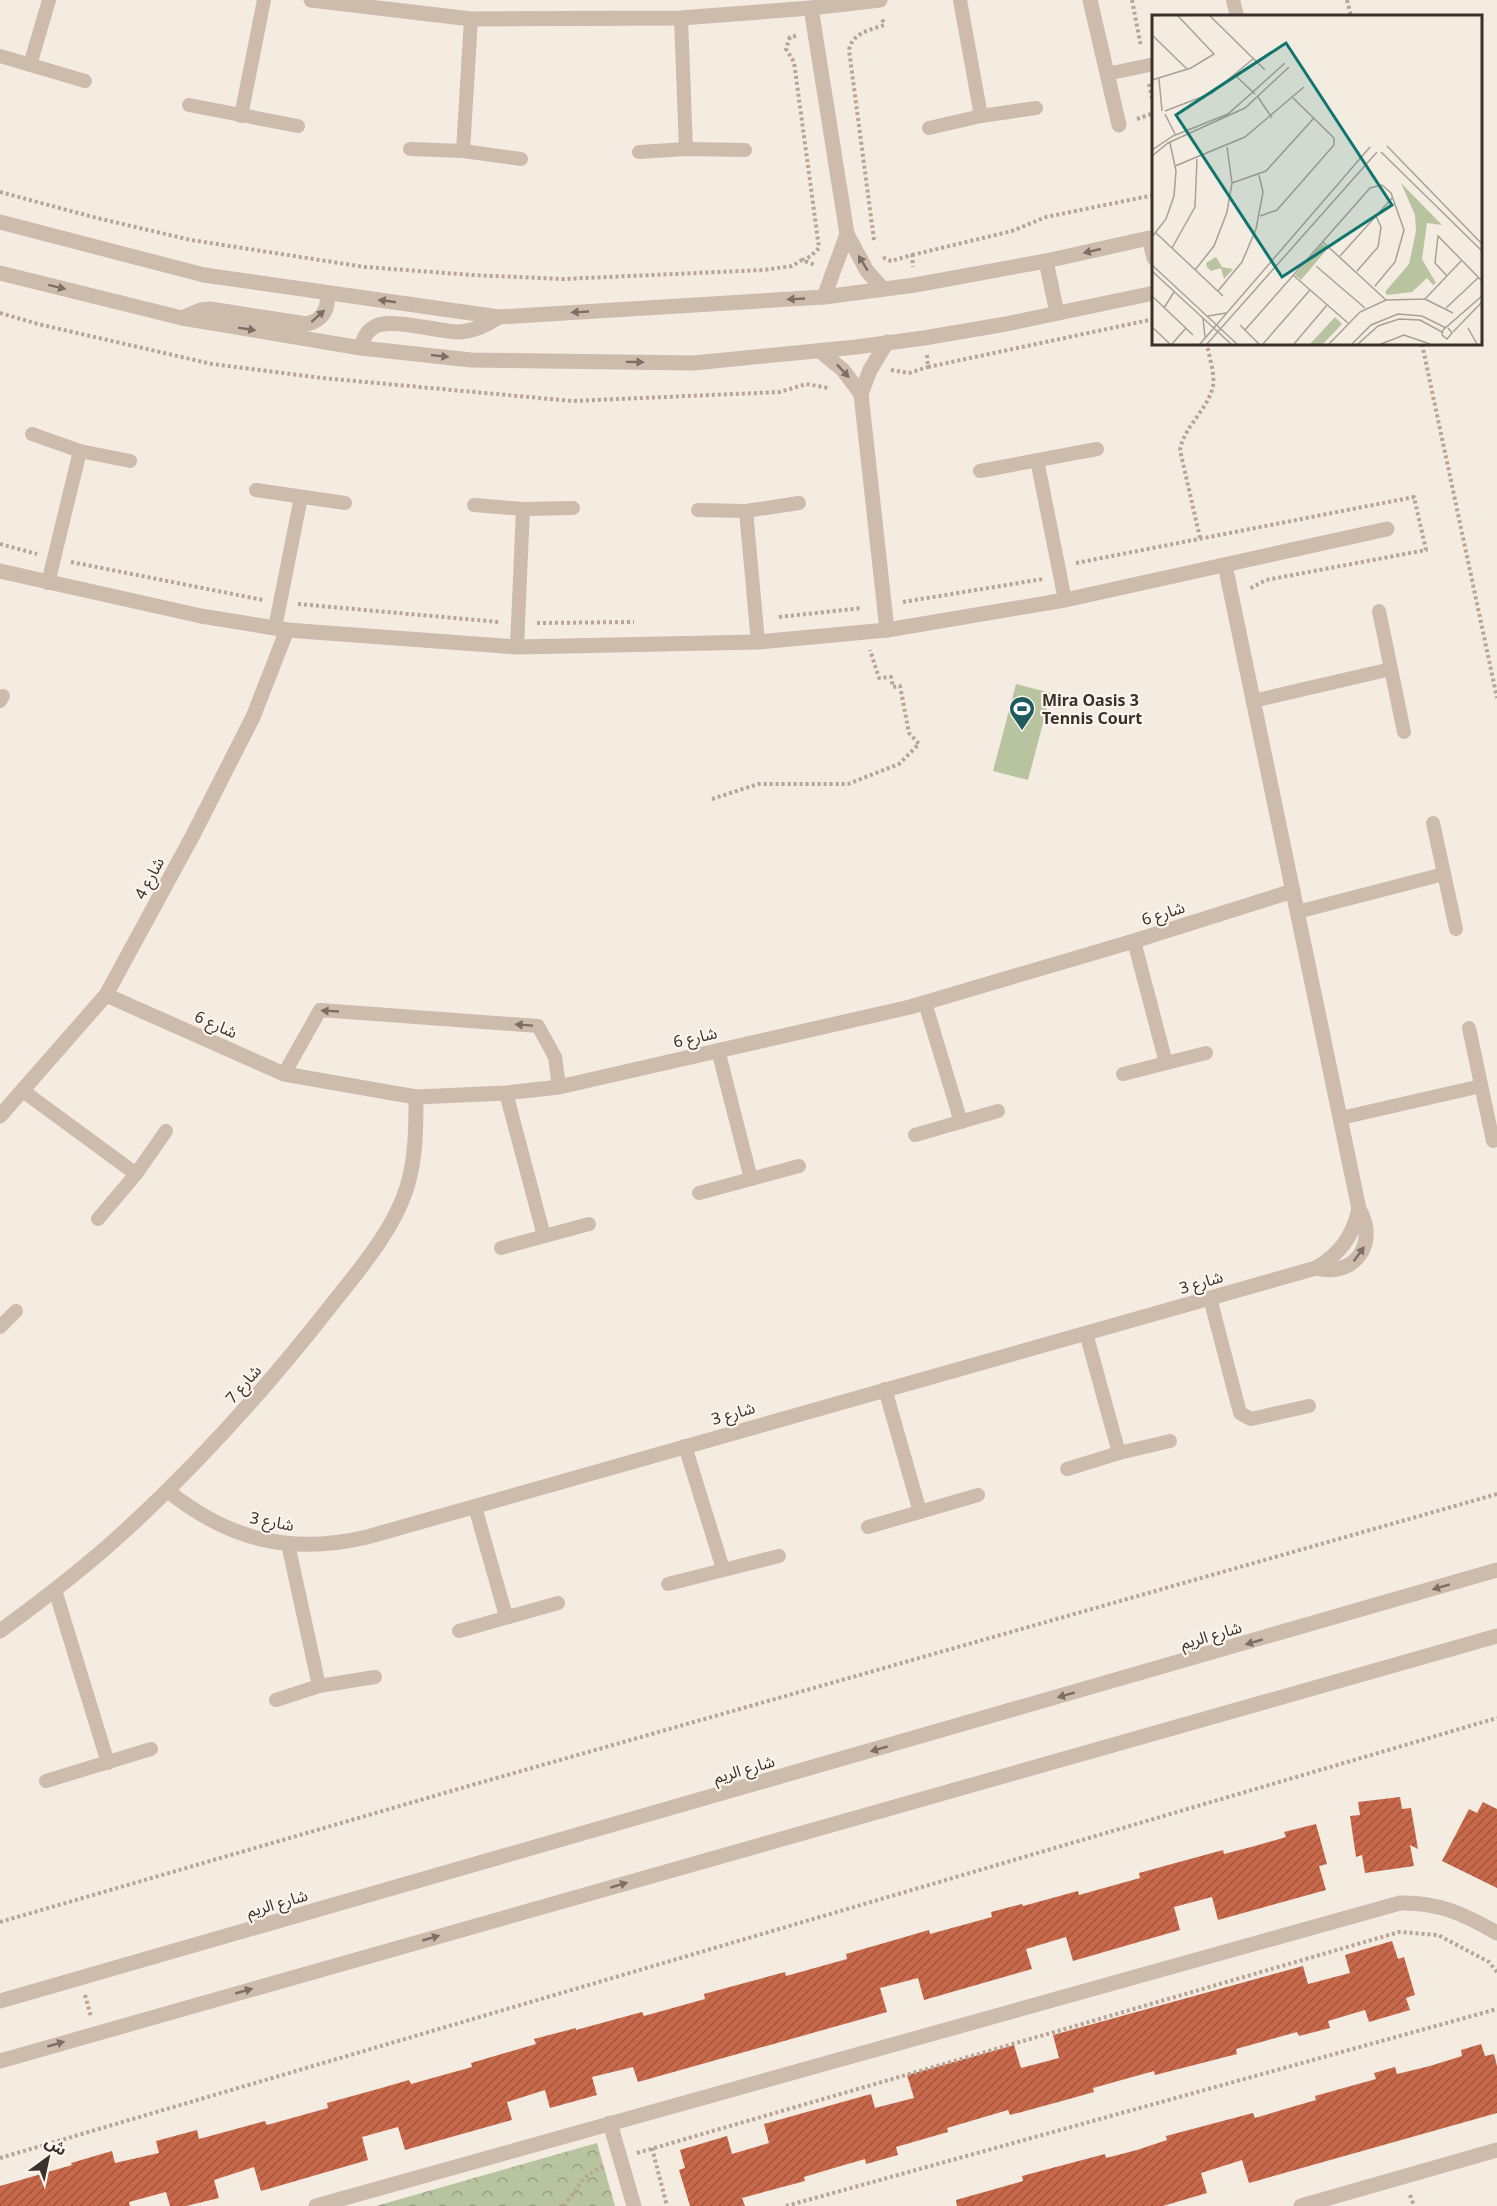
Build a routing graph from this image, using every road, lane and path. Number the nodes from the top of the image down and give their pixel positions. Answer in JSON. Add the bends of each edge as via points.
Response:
{"nodes":[{"id":1,"x":49,"y":0,"type":"edge"},
{"id":2,"x":264,"y":0,"type":"edge"},
{"id":3,"x":311,"y":0,"type":"edge"},
{"id":4,"x":879,"y":0,"type":"edge"},
{"id":5,"x":960,"y":0,"type":"edge"},
{"id":6,"x":1090,"y":0,"type":"edge"},
{"id":7,"x":1233,"y":0,"type":"edge"},
{"id":8,"x":1347,"y":0,"type":"edge"},
{"id":9,"x":811,"y":8,"type":"junction"},
{"id":10,"x":1237,"y":15,"type":"edge"},
{"id":11,"x":1351,"y":15,"type":"edge"},
{"id":12,"x":681,"y":18,"type":"junction"},
{"id":13,"x":471,"y":19,"type":"junction"},
{"id":14,"x":814,"y":30,"type":"junction"},
{"id":15,"x":0,"y":56,"type":"edge"},
{"id":16,"x":1152,"y":64,"type":"edge"},
{"id":17,"x":30,"y":65,"type":"junction"},
{"id":18,"x":1107,"y":74,"type":"junction"},
{"id":19,"x":85,"y":81,"type":"dead end"},
{"id":20,"x":189,"y":105,"type":"dead end"},
{"id":21,"x":1036,"y":108,"type":"dead end"},
{"id":22,"x":241,"y":116,"type":"junction"},
{"id":23,"x":981,"y":116,"type":"junction"},
{"id":24,"x":1119,"y":125,"type":"dead end"},
{"id":25,"x":298,"y":126,"type":"dead end"},
{"id":26,"x":929,"y":128,"type":"dead end"},
{"id":27,"x":410,"y":149,"type":"dead end"},
{"id":28,"x":686,"y":149,"type":"junction"},
{"id":29,"x":745,"y":150,"type":"dead end"},
{"id":30,"x":463,"y":151,"type":"junction"},
{"id":31,"x":639,"y":152,"type":"dead end"},
{"id":32,"x":521,"y":159,"type":"dead end"},
{"id":33,"x":0,"y":192,"type":"edge"},
{"id":34,"x":1152,"y":195,"type":"edge"},
{"id":35,"x":0,"y":222,"type":"edge"},
{"id":36,"x":847,"y":234,"type":"junction"},
{"id":37,"x":1151,"y":238,"type":"edge"},
{"id":38,"x":875,"y":246,"type":"dead end"},
{"id":39,"x":880,"y":252,"type":"dead end"},
{"id":40,"x":912,"y":255,"type":"junction"},
{"id":41,"x":885,"y":258,"type":"junction"},
{"id":42,"x":802,"y":260,"type":"junction"},
{"id":43,"x":1046,"y":261,"type":"junction"},
{"id":44,"x":867,"y":271,"type":"junction"},
{"id":45,"x":0,"y":273,"type":"edge"},
{"id":46,"x":834,"y":273,"type":"junction"},
{"id":47,"x":915,"y":285,"type":"junction"},
{"id":48,"x":883,"y":289,"type":"junction"},
{"id":49,"x":327,"y":293,"type":"junction"},
{"id":50,"x":1152,"y":293,"type":"edge"},
{"id":51,"x":824,"y":297,"type":"junction"},
{"id":52,"x":1057,"y":313,"type":"junction"},
{"id":53,"x":499,"y":317,"type":"junction"},
{"id":54,"x":182,"y":318,"type":"junction"},
{"id":55,"x":1152,"y":319,"type":"edge"},
{"id":56,"x":924,"y":338,"type":"junction"},
{"id":57,"x":887,"y":342,"type":"junction"},
{"id":58,"x":1207,"y":345,"type":"edge"},
{"id":59,"x":1422,"y":345,"type":"edge"},
{"id":60,"x":361,"y":348,"type":"junction"},
{"id":61,"x":820,"y":351,"type":"junction"},
{"id":62,"x":928,"y":367,"type":"junction"},
{"id":63,"x":870,"y":370,"type":"junction"},
{"id":64,"x":861,"y":394,"type":"junction"},
{"id":65,"x":32,"y":434,"type":"dead end"},
{"id":66,"x":1097,"y":449,"type":"dead end"},
{"id":67,"x":80,"y":451,"type":"junction"},
{"id":68,"x":1037,"y":460,"type":"junction"},
{"id":69,"x":130,"y":461,"type":"dead end"},
{"id":70,"x":980,"y":471,"type":"dead end"},
{"id":71,"x":256,"y":490,"type":"dead end"},
{"id":72,"x":301,"y":497,"type":"junction"},
{"id":73,"x":345,"y":503,"type":"dead end"},
{"id":74,"x":799,"y":503,"type":"dead end"},
{"id":75,"x":474,"y":505,"type":"dead end"},
{"id":76,"x":573,"y":508,"type":"dead end"},
{"id":77,"x":523,"y":509,"type":"junction"},
{"id":78,"x":698,"y":510,"type":"dead end"},
{"id":79,"x":747,"y":512,"type":"junction"},
{"id":80,"x":1387,"y":529,"type":"dead end"},
{"id":81,"x":1200,"y":538,"type":"dead end"},
{"id":82,"x":0,"y":544,"type":"edge"},
{"id":83,"x":54,"y":559,"type":"junction"},
{"id":84,"x":1225,"y":565,"type":"junction"},
{"id":85,"x":0,"y":571,"type":"edge"},
{"id":86,"x":1060,"y":576,"type":"junction"},
{"id":87,"x":48,"y":583,"type":"junction"},
{"id":88,"x":1065,"y":600,"type":"junction"},
{"id":89,"x":280,"y":602,"type":"junction"},
{"id":90,"x":885,"y":606,"type":"junction"},
{"id":91,"x":862,"y":608,"type":"dead end"},
{"id":92,"x":1379,"y":611,"type":"dead end"},
{"id":93,"x":756,"y":620,"type":"junction"},
{"id":94,"x":637,"y":622,"type":"dead end"},
{"id":95,"x":518,"y":624,"type":"junction"},
{"id":96,"x":281,"y":629,"type":"junction"},
{"id":97,"x":887,"y":630,"type":"junction"},
{"id":98,"x":866,"y":632,"type":"junction"},
{"id":99,"x":758,"y":642,"type":"junction"},
{"id":100,"x":517,"y":647,"type":"junction"},
{"id":101,"x":1391,"y":669,"type":"junction"},
{"id":102,"x":1497,"y":698,"type":"edge"},
{"id":103,"x":1253,"y":701,"type":"junction"},
{"id":104,"x":1404,"y":732,"type":"dead end"},
{"id":105,"x":712,"y":799,"type":"dead end"},
{"id":106,"x":1433,"y":823,"type":"dead end"},
{"id":107,"x":1444,"y":874,"type":"junction"},
{"id":108,"x":1293,"y":891,"type":"junction"},
{"id":109,"x":1297,"y":912,"type":"junction"},
{"id":110,"x":1456,"y":929,"type":"dead end"},
{"id":111,"x":1134,"y":941,"type":"junction"},
{"id":112,"x":106,"y":995,"type":"junction"},
{"id":113,"x":925,"y":1003,"type":"junction"},
{"id":114,"x":1469,"y":1028,"type":"dead end"},
{"id":115,"x":718,"y":1050,"type":"junction"},
{"id":116,"x":1206,"y":1053,"type":"dead end"},
{"id":117,"x":1166,"y":1063,"type":"junction"},
{"id":118,"x":284,"y":1074,"type":"junction"},
{"id":119,"x":1124,"y":1074,"type":"dead end"},
{"id":120,"x":1480,"y":1086,"type":"junction"},
{"id":121,"x":559,"y":1087,"type":"junction"},
{"id":122,"x":23,"y":1091,"type":"junction"},
{"id":123,"x":506,"y":1093,"type":"junction"},
{"id":124,"x":416,"y":1097,"type":"junction"},
{"id":125,"x":998,"y":1111,"type":"dead end"},
{"id":126,"x":0,"y":1116,"type":"edge"},
{"id":127,"x":1341,"y":1118,"type":"junction"},
{"id":128,"x":961,"y":1122,"type":"junction"},
{"id":129,"x":166,"y":1131,"type":"dead end"},
{"id":130,"x":915,"y":1135,"type":"dead end"},
{"id":131,"x":1493,"y":1141,"type":"dead end"},
{"id":132,"x":799,"y":1166,"type":"dead end"},
{"id":133,"x":136,"y":1174,"type":"junction"},
{"id":134,"x":751,"y":1179,"type":"junction"},
{"id":135,"x":699,"y":1193,"type":"dead end"},
{"id":136,"x":98,"y":1219,"type":"dead end"},
{"id":137,"x":590,"y":1224,"type":"dead end"},
{"id":138,"x":544,"y":1236,"type":"junction"},
{"id":139,"x":501,"y":1248,"type":"dead end"},
{"id":140,"x":1210,"y":1298,"type":"junction"},
{"id":141,"x":16,"y":1311,"type":"dead end"},
{"id":142,"x":0,"y":1327,"type":"edge"},
{"id":143,"x":1086,"y":1333,"type":"junction"},
{"id":144,"x":885,"y":1389,"type":"junction"},
{"id":145,"x":1310,"y":1406,"type":"dead end"},
{"id":146,"x":1170,"y":1441,"type":"dead end"},
{"id":147,"x":685,"y":1446,"type":"junction"},
{"id":148,"x":1119,"y":1453,"type":"junction"},
{"id":149,"x":1067,"y":1468,"type":"dead end"},
{"id":150,"x":168,"y":1491,"type":"junction"},
{"id":151,"x":1497,"y":1494,"type":"edge"},
{"id":152,"x":978,"y":1495,"type":"dead end"},
{"id":153,"x":475,"y":1507,"type":"junction"},
{"id":154,"x":920,"y":1512,"type":"junction"},
{"id":155,"x":868,"y":1527,"type":"dead end"},
{"id":156,"x":288,"y":1544,"type":"junction"},
{"id":157,"x":779,"y":1556,"type":"dead end"},
{"id":158,"x":723,"y":1569,"type":"junction"},
{"id":159,"x":1497,"y":1570,"type":"edge"},
{"id":160,"x":668,"y":1584,"type":"dead end"},
{"id":161,"x":55,"y":1590,"type":"junction"},
{"id":162,"x":558,"y":1602,"type":"dead end"},
{"id":163,"x":506,"y":1617,"type":"junction"},
{"id":164,"x":0,"y":1631,"type":"edge"},
{"id":165,"x":459,"y":1631,"type":"dead end"},
{"id":166,"x":1497,"y":1636,"type":"edge"},
{"id":167,"x":375,"y":1677,"type":"dead end"},
{"id":168,"x":319,"y":1686,"type":"junction"},
{"id":169,"x":276,"y":1700,"type":"dead end"},
{"id":170,"x":1497,"y":1718,"type":"edge"},
{"id":171,"x":151,"y":1749,"type":"dead end"},
{"id":172,"x":108,"y":1763,"type":"junction"},
{"id":173,"x":46,"y":1781,"type":"dead end"},
{"id":174,"x":0,"y":1922,"type":"edge"},
{"id":175,"x":1497,"y":1933,"type":"edge"},
{"id":176,"x":1497,"y":1972,"type":"edge"},
{"id":177,"x":81,"y":1978,"type":"junction"},
{"id":178,"x":0,"y":2001,"type":"edge"},
{"id":179,"x":1497,"y":2009,"type":"edge"},
{"id":180,"x":95,"y":2033,"type":"junction"},
{"id":181,"x":0,"y":2061,"type":"edge"},
{"id":182,"x":610,"y":2123,"type":"junction"},
{"id":183,"x":1497,"y":2150,"type":"edge"},
{"id":184,"x":0,"y":2158,"type":"edge"},
{"id":185,"x":316,"y":2206,"type":"edge"},
{"id":186,"x":634,"y":2206,"type":"edge"},
{"id":187,"x":667,"y":2206,"type":"edge"},
{"id":188,"x":786,"y":2206,"type":"edge"},
{"id":189,"x":1301,"y":2206,"type":"edge"}],
"edges":[{"from":1,"to":17,"type":"lane"},
{"from":2,"to":22,"type":"lane"},
{"from":3,"to":13,"type":"street"},
{"from":4,"to":9,"type":"street"},
{"from":4,"to":38,"type":"path","via":[[884,25],[861,33],[849,50]]},
{"from":5,"to":23,"type":"lane"},
{"from":6,"to":18,"type":"street"},
{"from":7,"to":10,"type":"lane"},
{"from":8,"to":11,"type":"path"},
{"from":9,"to":12,"type":"street"},
{"from":9,"to":14,"type":"street"},
{"from":12,"to":13,"type":"street"},
{"from":12,"to":28,"type":"lane"},
{"from":13,"to":30,"type":"lane"},
{"from":14,"to":36,"type":"street"},
{"from":14,"to":42,"type":"path","via":[[790,37],[786,49],[794,62],[819,248]]},
{"from":15,"to":17,"type":"lane"},
{"from":16,"to":18,"type":"lane"},
{"from":17,"to":19,"type":"lane"},
{"from":18,"to":24,"type":"street"},
{"from":20,"to":22,"type":"lane"},
{"from":21,"to":23,"type":"lane"},
{"from":22,"to":25,"type":"lane"},
{"from":23,"to":26,"type":"lane"},
{"from":27,"to":30,"type":"lane"},
{"from":28,"to":29,"type":"lane"},
{"from":28,"to":31,"type":"lane"},
{"from":30,"to":32,"type":"lane"},
{"from":33,"to":42,"type":"path","via":[[191,240],[365,267],[563,279],[763,270],[792,266]]},
{"from":34,"to":40,"type":"path","via":[[1046,217],[1012,231]]},
{"from":35,"to":49,"type":"street","via":[[204,275]]},
{"from":44,"to":36,"type":"street","one_way":true},
{"from":36,"to":46,"type":"street"},
{"from":37,"to":43,"type":"street","one_way":true},
{"from":39,"to":41,"type":"path"},
{"from":40,"to":41,"type":"path","via":[[891,261]]},
{"from":40,"to":47,"type":"path"},
{"from":41,"to":44,"type":"path"},
{"from":42,"to":46,"type":"path"},
{"from":43,"to":47,"type":"street"},
{"from":43,"to":52,"type":"street"},
{"from":44,"to":48,"type":"street"},
{"from":45,"to":54,"type":"street","one_way":true},
{"from":46,"to":51,"type":"street"},
{"from":47,"to":48,"type":"street"},
{"from":48,"to":51,"type":"street"},
{"from":53,"to":49,"type":"street","one_way":true},
{"from":54,"to":49,"type":"street","one_way":true,"via":[[210,309],[307,324],[320,319],[325,312]]},
{"from":50,"to":52,"type":"street"},
{"from":51,"to":53,"type":"street","one_way":true},
{"from":52,"to":56,"type":"street"},
{"from":53,"to":60,"type":"street","via":[[460,332],[384,324],[369,330]]},
{"from":54,"to":60,"type":"street","one_way":true},
{"from":55,"to":62,"type":"path"},
{"from":56,"to":57,"type":"street"},
{"from":56,"to":62,"type":"path"},
{"from":57,"to":61,"type":"street"},
{"from":57,"to":63,"type":"street"},
{"from":58,"to":81,"type":"path","via":[[1212,389],[1180,450]]},
{"from":59,"to":102,"type":"path"},
{"from":60,"to":61,"type":"street","one_way":true,"via":[[471,360],[694,363]]},
{"from":61,"to":64,"type":"street","one_way":true,"via":[[843,370]]},
{"from":62,"to":63,"type":"path","via":[[909,373]]},
{"from":63,"to":64,"type":"street"},
{"from":64,"to":90,"type":"street"},
{"from":65,"to":67,"type":"lane"},
{"from":66,"to":68,"type":"lane"},
{"from":67,"to":69,"type":"lane"},
{"from":67,"to":83,"type":"lane"},
{"from":68,"to":70,"type":"lane"},
{"from":68,"to":86,"type":"lane"},
{"from":71,"to":72,"type":"lane"},
{"from":72,"to":73,"type":"lane"},
{"from":72,"to":89,"type":"lane"},
{"from":74,"to":79,"type":"lane"},
{"from":75,"to":77,"type":"lane"},
{"from":76,"to":77,"type":"lane"},
{"from":77,"to":95,"type":"lane"},
{"from":78,"to":79,"type":"lane"},
{"from":79,"to":93,"type":"lane"},
{"from":80,"to":84,"type":"street"},
{"from":82,"to":83,"type":"path"},
{"from":83,"to":87,"type":"lane"},
{"from":83,"to":89,"type":"path"},
{"from":84,"to":88,"type":"street"},
{"from":84,"to":103,"type":"street"},
{"from":85,"to":87,"type":"street"},
{"from":86,"to":88,"type":"lane"},
{"from":86,"to":90,"type":"path"},
{"from":87,"to":96,"type":"street"},
{"from":88,"to":97,"type":"street"},
{"from":89,"to":95,"type":"path"},
{"from":89,"to":96,"type":"lane"},
{"from":90,"to":97,"type":"street"},
{"from":91,"to":93,"type":"path"},
{"from":92,"to":101,"type":"lane"},
{"from":93,"to":99,"type":"lane"},
{"from":94,"to":95,"type":"path"},
{"from":95,"to":100,"type":"lane"},
{"from":96,"to":100,"type":"street"},
{"from":96,"to":112,"type":"street","name":"شارع 4","via":[[253,717]]},
{"from":97,"to":98,"type":"street"},
{"from":98,"to":99,"type":"street"},
{"from":98,"to":105,"type":"path","via":[[879,678],[891,677],[893,687],[900,686],[909,733],[919,744],[899,764],[848,784],[758,784]]},
{"from":99,"to":100,"type":"street"},
{"from":101,"to":103,"type":"lane"},
{"from":101,"to":104,"type":"lane"},
{"from":103,"to":108,"type":"street"},
{"from":106,"to":107,"type":"lane"},
{"from":107,"to":109,"type":"lane"},
{"from":107,"to":110,"type":"lane"},
{"from":108,"to":109,"type":"street"},
{"from":108,"to":111,"type":"street","name":"شارع 6"},
{"from":109,"to":127,"type":"street"},
{"from":111,"to":113,"type":"street","name":"شارع 6"},
{"from":111,"to":117,"type":"lane"},
{"from":112,"to":118,"type":"street","name":"شارع 6"},
{"from":112,"to":122,"type":"street","name":"شارع 4"},
{"from":113,"to":115,"type":"street","name":"شارع 6"},
{"from":113,"to":128,"type":"lane"},
{"from":114,"to":120,"type":"lane"},
{"from":115,"to":121,"type":"street","name":"شارع 6"},
{"from":115,"to":134,"type":"lane"},
{"from":116,"to":117,"type":"lane"},
{"from":117,"to":119,"type":"lane"},
{"from":121,"to":118,"type":"lane","one_way":true,"via":[[555,1057],[538,1026],[320,1010]]},
{"from":118,"to":124,"type":"street","name":"شارع 6"},
{"from":120,"to":127,"type":"lane"},
{"from":120,"to":131,"type":"lane"},
{"from":121,"to":123,"type":"street","name":"شارع 6"},
{"from":122,"to":126,"type":"street","name":"شارع 4"},
{"from":122,"to":133,"type":"lane"},
{"from":123,"to":124,"type":"street","name":"شارع 6"},
{"from":123,"to":138,"type":"lane"},
{"from":124,"to":150,"type":"street","name":"شارع 7","via":[[413,1159],[407,1187],[384,1235],[265,1387]]},
{"from":125,"to":128,"type":"lane"},
{"from":127,"to":140,"type":"street","name":"شارع 3","via":[[1359,1209],[1345,1244],[1316,1268]]},
{"from":128,"to":130,"type":"lane"},
{"from":129,"to":133,"type":"lane"},
{"from":132,"to":134,"type":"lane"},
{"from":133,"to":136,"type":"lane"},
{"from":134,"to":135,"type":"lane"},
{"from":137,"to":138,"type":"lane"},
{"from":138,"to":139,"type":"lane"},
{"from":140,"to":143,"type":"street","name":"شارع 3"},
{"from":140,"to":145,"type":"lane","via":[[1240,1413],[1251,1419]]},
{"from":141,"to":142,"type":"lane"},
{"from":143,"to":144,"type":"street","name":"شارع 3"},
{"from":143,"to":148,"type":"lane"},
{"from":144,"to":147,"type":"street","name":"شارع 3"},
{"from":144,"to":154,"type":"lane"},
{"from":146,"to":148,"type":"lane"},
{"from":147,"to":153,"type":"street","name":"شارع 3"},
{"from":147,"to":158,"type":"lane"},
{"from":148,"to":149,"type":"lane"},
{"from":150,"to":156,"type":"street","name":"شارع 3","via":[[188,1507],[236,1532]]},
{"from":150,"to":161,"type":"street","name":"شارع 7"},
{"from":151,"to":174,"type":"path"},
{"from":152,"to":154,"type":"lane"},
{"from":153,"to":156,"type":"street","name":"شارع 3","via":[[341,1543]]},
{"from":153,"to":163,"type":"lane"},
{"from":154,"to":155,"type":"lane"},
{"from":156,"to":168,"type":"lane"},
{"from":157,"to":158,"type":"lane"},
{"from":158,"to":160,"type":"lane"},
{"from":159,"to":177,"type":"street","name":"شارع الريم","one_way":true},
{"from":161,"to":164,"type":"street","name":"شارع 7"},
{"from":161,"to":172,"type":"lane"},
{"from":162,"to":163,"type":"lane"},
{"from":163,"to":165,"type":"lane"},
{"from":180,"to":166,"type":"street","one_way":true},
{"from":167,"to":168,"type":"lane"},
{"from":168,"to":169,"type":"lane"},
{"from":170,"to":184,"type":"path"},
{"from":171,"to":172,"type":"lane"},
{"from":172,"to":173,"type":"lane"},
{"from":175,"to":182,"type":"street","via":[[1452,1910],[1435,1905],[1400,1904]]},
{"from":176,"to":187,"type":"path","via":[[1489,1962],[1438,1935],[1399,1932],[652,2148]]},
{"from":177,"to":178,"type":"street","name":"شارع الريم"},
{"from":177,"to":180,"type":"path"},
{"from":179,"to":188,"type":"path"},
{"from":181,"to":180,"type":"street","one_way":true},
{"from":182,"to":185,"type":"street"},
{"from":182,"to":186,"type":"street"},
{"from":183,"to":189,"type":"street"}]}
